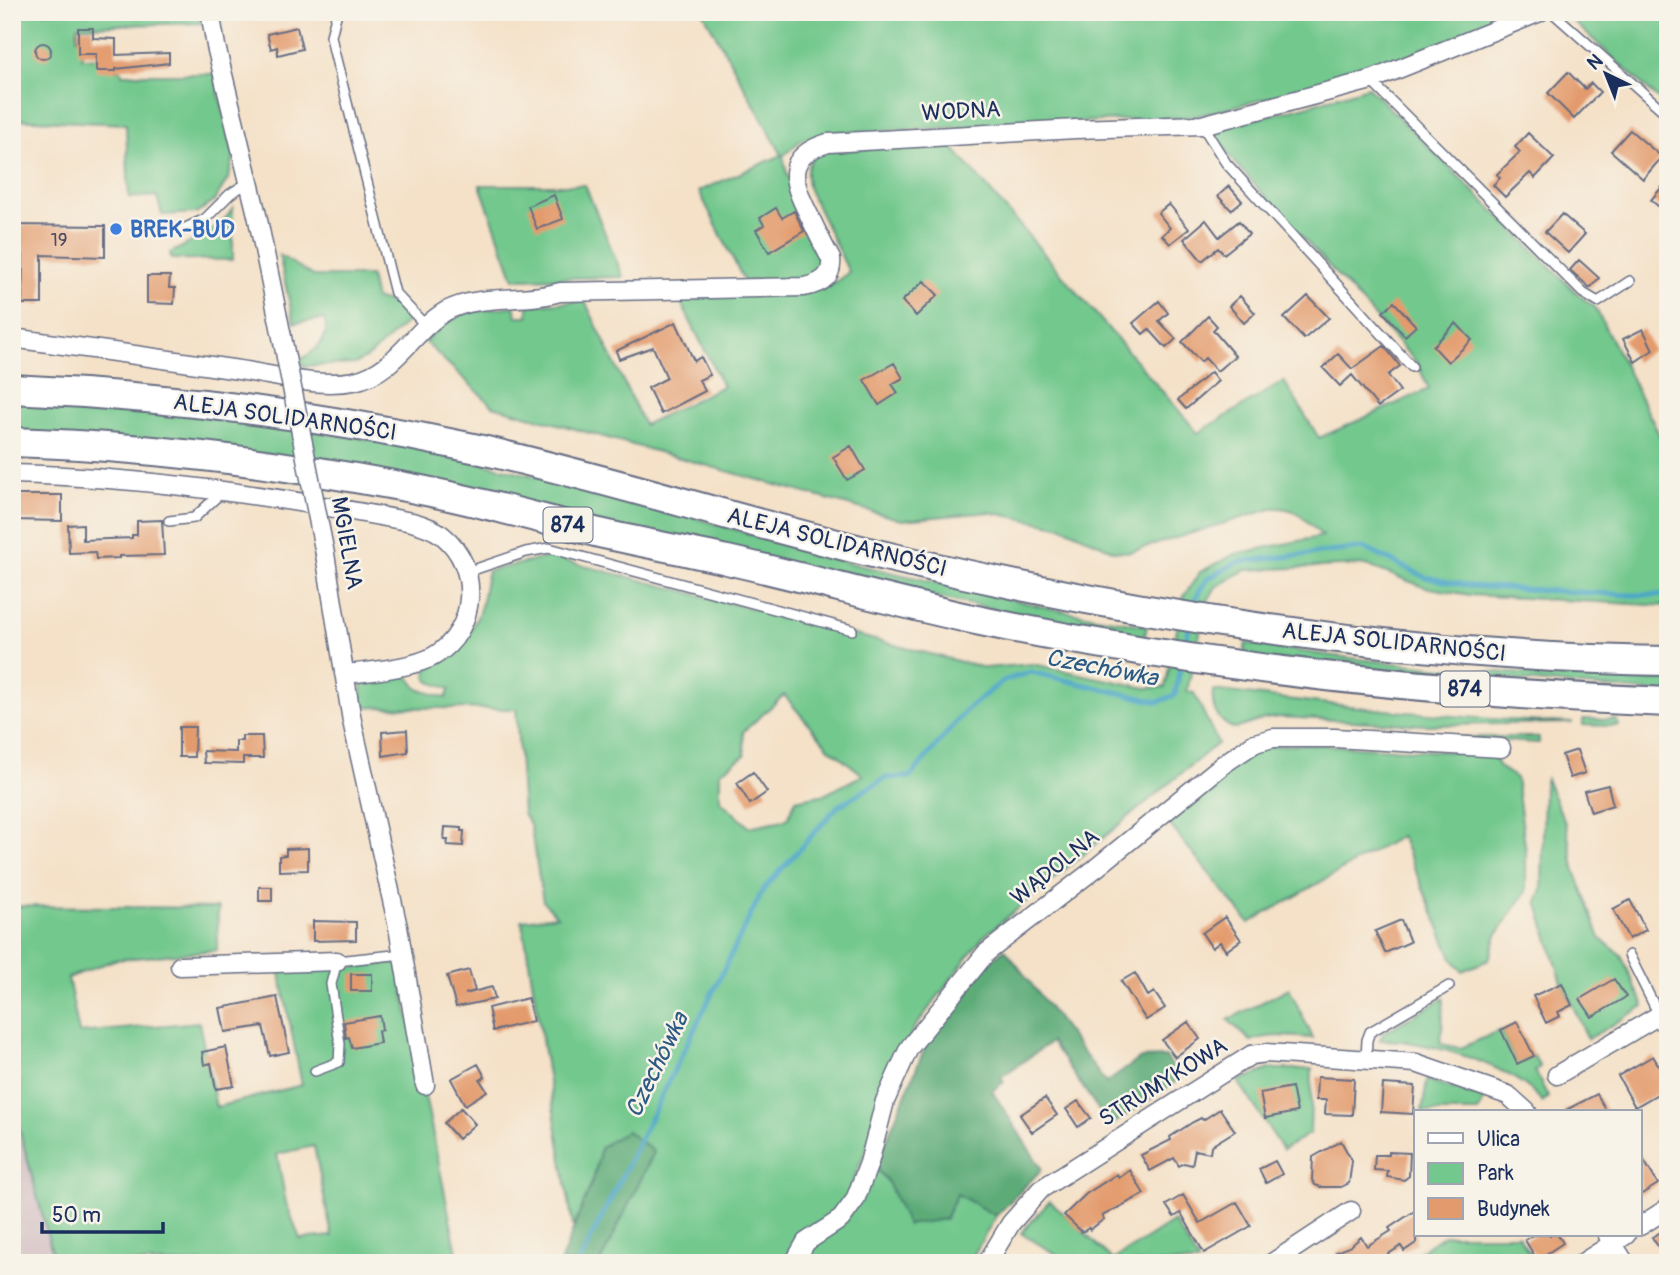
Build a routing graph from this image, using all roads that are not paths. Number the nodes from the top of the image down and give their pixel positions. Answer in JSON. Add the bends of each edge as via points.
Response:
{"nodes":[{"id":1,"x":210,"y":12,"type":"edge"},
{"id":2,"x":337,"y":12,"type":"edge"},
{"id":3,"x":1540,"y":12,"type":"edge"},
{"id":4,"x":1552,"y":12,"type":"edge"},
{"id":5,"x":1371,"y":80,"type":"junction"},
{"id":6,"x":1668,"y":115,"type":"edge"},
{"id":7,"x":1202,"y":125,"type":"junction"},
{"id":8,"x":249,"y":182,"type":"junction"},
{"id":9,"x":153,"y":224,"type":"dead end"},
{"id":10,"x":1630,"y":281,"type":"dead end"},
{"id":11,"x":427,"y":327,"type":"junction"},
{"id":12,"x":12,"y":338,"type":"edge"},
{"id":13,"x":1412,"y":367,"type":"dead end"},
{"id":14,"x":12,"y":390,"type":"edge"},
{"id":15,"x":12,"y":442,"type":"edge"},
{"id":16,"x":12,"y":474,"type":"edge"},
{"id":17,"x":222,"y":492,"type":"junction"},
{"id":18,"x":169,"y":521,"type":"dead end"},
{"id":19,"x":467,"y":572,"type":"junction"},
{"id":20,"x":852,"y":630,"type":"dead end"},
{"id":21,"x":1668,"y":661,"type":"edge"},
{"id":22,"x":344,"y":674,"type":"junction"},
{"id":23,"x":1668,"y":702,"type":"edge"},
{"id":24,"x":1501,"y":748,"type":"dead end"},
{"id":25,"x":403,"y":954,"type":"junction"},
{"id":26,"x":1629,"y":955,"type":"dead end"},
{"id":27,"x":337,"y":961,"type":"junction"},
{"id":28,"x":180,"y":966,"type":"dead end"},
{"id":29,"x":1449,"y":986,"type":"dead end"},
{"id":30,"x":1663,"y":1013,"type":"edge"},
{"id":31,"x":1366,"y":1059,"type":"junction"},
{"id":32,"x":315,"y":1071,"type":"dead end"},
{"id":33,"x":1557,"y":1075,"type":"dead end"},
{"id":34,"x":425,"y":1085,"type":"dead end"},
{"id":35,"x":1525,"y":1110,"type":"edge"},
{"id":36,"x":1668,"y":1208,"type":"edge"},
{"id":37,"x":1351,"y":1211,"type":"dead end"},
{"id":38,"x":1642,"y":1225,"type":"edge"},
{"id":39,"x":1615,"y":1238,"type":"edge"},
{"id":40,"x":794,"y":1263,"type":"edge"},
{"id":41,"x":987,"y":1263,"type":"edge"},
{"id":42,"x":1272,"y":1263,"type":"edge"},
{"id":43,"x":1582,"y":1263,"type":"edge"},
{"id":44,"x":1625,"y":1263,"type":"edge"}],
"edges":[{"from":1,"to":8,"type":"street","name":"MGIELNA"},
{"from":2,"to":11,"type":"lane","via":[[331,36],[334,51],[395,293]]},
{"from":3,"to":5,"type":"street","name":"WODNA"},
{"from":4,"to":6,"type":"lane"},
{"from":5,"to":7,"type":"street","name":"WODNA"},
{"from":5,"to":10,"type":"lane","via":[[1583,293],[1598,302]]},
{"from":7,"to":11,"type":"street","name":"WODNA","via":[[828,143],[810,149],[794,174],[795,188],[831,259],[828,276],[814,285],[560,292],[474,302],[447,310]]},
{"from":7,"to":13,"type":"lane","via":[[1226,163]]},
{"from":8,"to":9,"type":"lane","via":[[193,225],[181,230]]},
{"from":8,"to":22,"type":"street","name":"MGIELNA","bridge":true,"via":[[325,554]]},
{"from":11,"to":12,"type":"street","via":[[383,369],[341,383]]},
{"from":14,"to":21,"type":"main road","name":"ALEJA SOLIDARNOŚCI","number":"874","via":[[150,397],[390,431],[539,464],[898,559],[1054,593],[1268,629],[1520,655]]},
{"from":15,"to":23,"type":"main road","name":"ALEJA SOLIDARNOŚCI","number":"874","via":[[216,457],[394,484],[915,607],[1118,647],[1430,687]]},
{"from":16,"to":17,"type":"street","via":[[102,478]]},
{"from":17,"to":18,"type":"lane","via":[[194,518]]},
{"from":17,"to":19,"type":"street","via":[[428,527],[451,544]]},
{"from":19,"to":20,"type":"lane","via":[[549,548]]},
{"from":19,"to":22,"type":"street","via":[[469,604],[450,643],[419,662]]},
{"from":22,"to":25,"type":"street","name":"MGIELNA"},
{"from":24,"to":40,"type":"street","name":"WĄDOLNA","via":[[1273,738],[1255,743],[1225,762],[986,953],[909,1048],[884,1101],[855,1200],[841,1219],[806,1242]]},
{"from":25,"to":27,"type":"lane"},
{"from":25,"to":34,"type":"street","name":"MGIELNA"},
{"from":26,"to":30,"type":"lane"},
{"from":27,"to":28,"type":"street"},
{"from":27,"to":32,"type":"lane","via":[[331,984],[339,1062]]},
{"from":29,"to":31,"type":"lane","via":[[1370,1032]]},
{"from":30,"to":33,"type":"street"},
{"from":31,"to":35,"type":"street","name":"STRUMYKOWA","via":[[1435,1068],[1508,1095]]},
{"from":31,"to":41,"type":"street","name":"STRUMYKOWA","via":[[1266,1053],[1241,1060],[1041,1189],[1011,1223]]},
{"from":36,"to":38,"type":"street"},
{"from":37,"to":42,"type":"street"},
{"from":39,"to":43,"type":"street"},
{"from":39,"to":44,"type":"street"}]}
